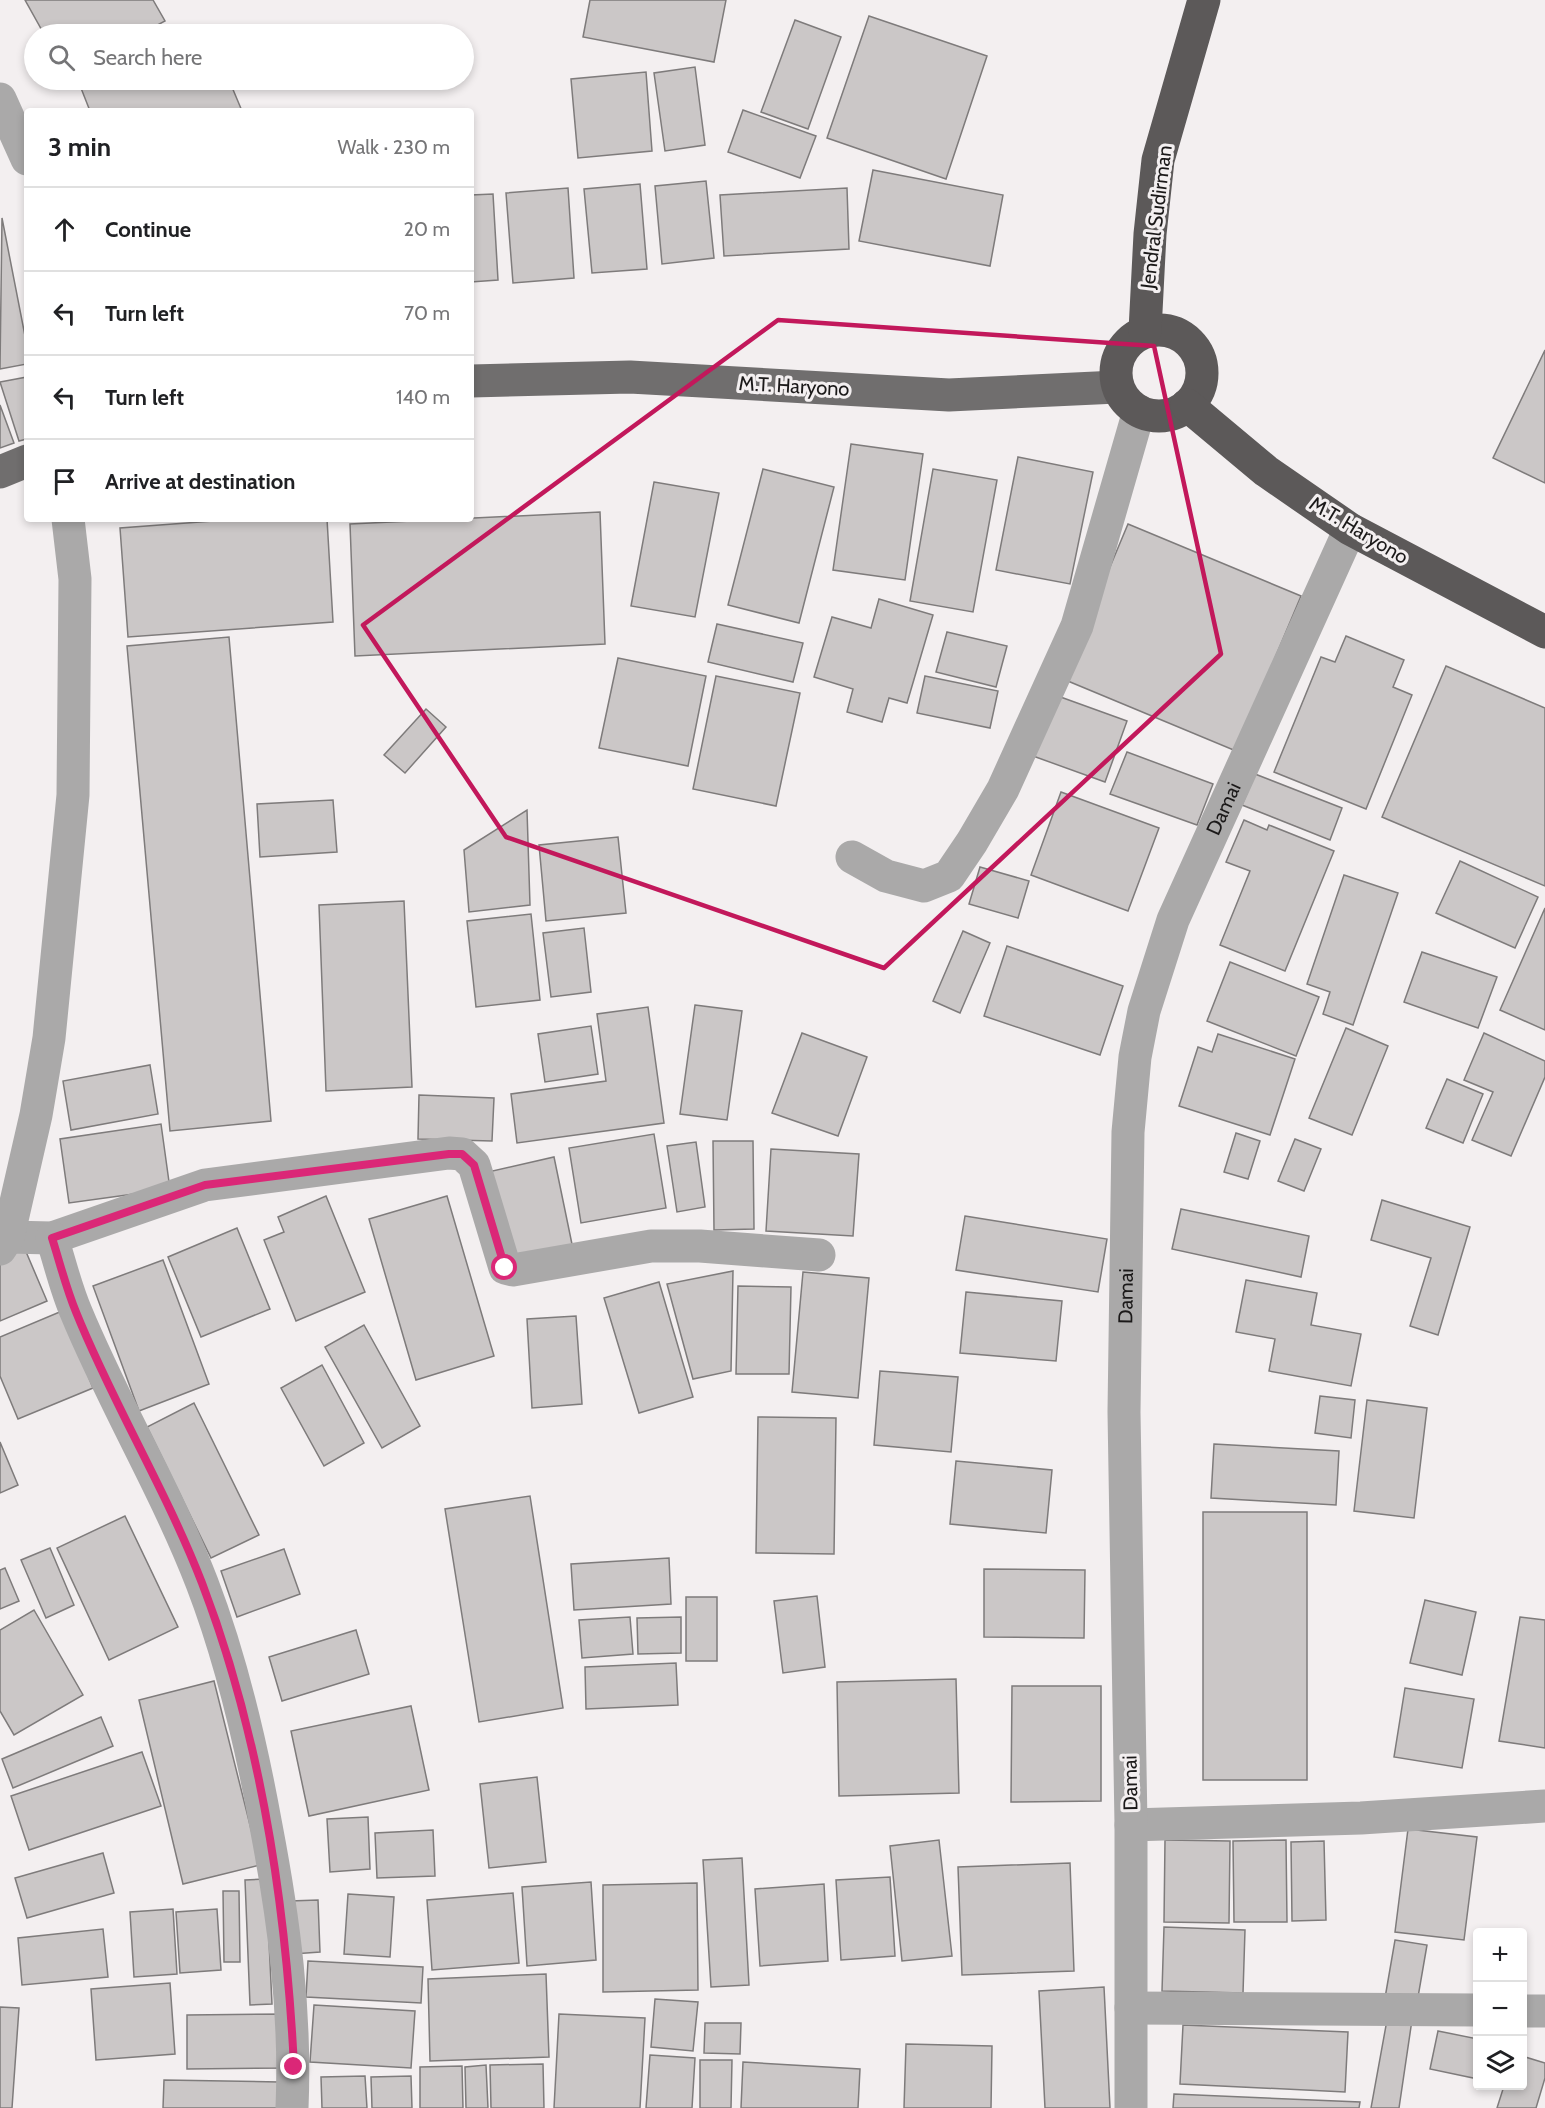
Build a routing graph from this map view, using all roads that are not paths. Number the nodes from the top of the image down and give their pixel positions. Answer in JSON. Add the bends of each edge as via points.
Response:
{"nodes":[{"id":1,"x":1204,"y":0,"type":"edge"},
{"id":2,"x":0,"y":99,"type":"edge"},
{"id":3,"x":24,"y":152,"type":"edge"},
{"id":4,"x":1145,"y":331,"type":"junction"},
{"id":5,"x":474,"y":381,"type":"edge"},
{"id":6,"x":1117,"y":387,"type":"junction"},
{"id":7,"x":1187,"y":405,"type":"junction"},
{"id":8,"x":1139,"y":411,"type":"junction"},
{"id":9,"x":24,"y":461,"type":"edge"},
{"id":10,"x":0,"y":472,"type":"edge"},
{"id":11,"x":68,"y":522,"type":"edge"},
{"id":12,"x":1350,"y":529,"type":"junction"},
{"id":13,"x":1545,"y":632,"type":"edge"},
{"id":14,"x":852,"y":857,"type":"dead end"},
{"id":15,"x":52,"y":1238,"type":"junction"},
{"id":16,"x":4,"y":1243,"type":"edge"},
{"id":17,"x":819,"y":1255,"type":"dead end"},
{"id":18,"x":1545,"y":1806,"type":"edge"},
{"id":19,"x":1131,"y":1825,"type":"junction"},
{"id":20,"x":1131,"y":2008,"type":"junction"},
{"id":21,"x":1473,"y":2010,"type":"edge"},
{"id":22,"x":292,"y":2108,"type":"edge"},
{"id":23,"x":1131,"y":2108,"type":"edge"}],
"edges":[{"from":1,"to":4,"type":"highway","name":"Jendral Sudirman","via":[[1158,160]]},
{"from":2,"to":3,"type":"street"},
{"from":4,"to":6,"type":"highway","via":[[1130,340],[1120,354],[1115,370]]},
{"from":4,"to":7,"type":"highway","via":[[1162,329],[1192,344],[1200,359],[1202,376],[1198,392]]},
{"from":5,"to":6,"type":"main road","name":"M.T. Haryono","via":[[630,377],[949,395]]},
{"from":6,"to":8,"type":"highway","via":[[1125,401]]},
{"from":7,"to":8,"type":"highway","via":[[1172,414],[1155,416]]},
{"from":7,"to":12,"type":"highway","name":"M.T. Haryono","via":[[1266,471]]},
{"from":8,"to":14,"type":"street","via":[[1077,626],[1003,789],[972,842],[949,876],[924,885],[886,876]]},
{"from":9,"to":10,"type":"main road"},
{"from":11,"to":16,"type":"street","via":[[75,579],[73,795],[49,1038],[36,1115]]},
{"from":12,"to":13,"type":"highway","name":"M.T. Haryono"},
{"from":12,"to":19,"type":"street","name":"Damai","via":[[1173,920],[1144,1011],[1135,1057],[1128,1132],[1124,1412]]},
{"from":15,"to":16,"type":"street"},
{"from":15,"to":17,"type":"street","via":[[205,1185],[462,1154],[474,1165],[505,1268],[513,1270],[651,1246]]},
{"from":15,"to":22,"type":"street","via":[[75,1311],[201,1582],[229,1661],[256,1768],[281,1904],[290,1991]]},
{"from":18,"to":19,"type":"street","via":[[1361,1818]]},
{"from":19,"to":20,"type":"street","name":"Damai"},
{"from":20,"to":21,"type":"street"},
{"from":20,"to":23,"type":"street","name":"Damai"}]}
